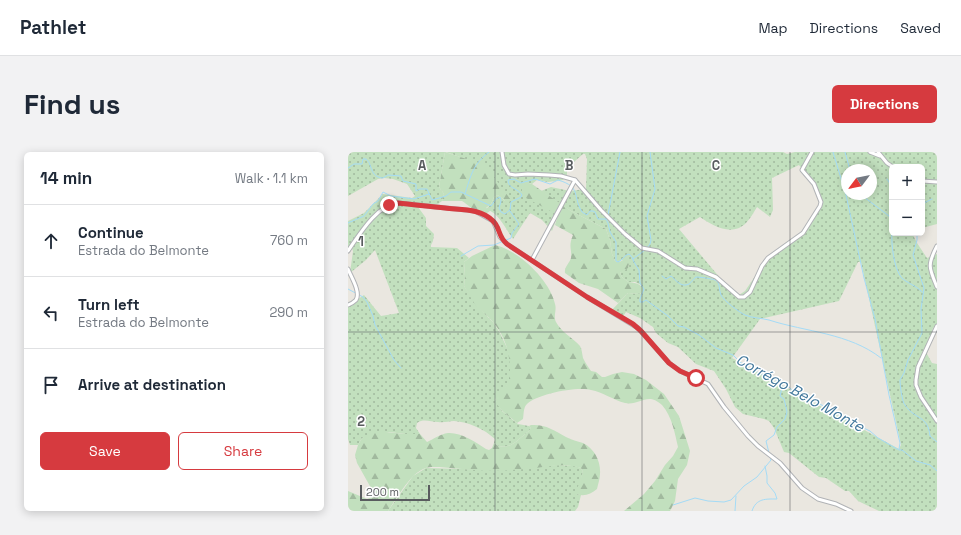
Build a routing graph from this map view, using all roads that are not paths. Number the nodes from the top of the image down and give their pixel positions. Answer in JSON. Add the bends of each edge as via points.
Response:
{"nodes":[{"id":1,"x":502,"y":152,"type":"edge"},
{"id":2,"x":812,"y":152,"type":"edge"},
{"id":3,"x":870,"y":152,"type":"edge"},
{"id":4,"x":878,"y":152,"type":"edge"},
{"id":5,"x":882,"y":157,"type":"junction"},
{"id":6,"x":889,"y":164,"type":"edge"},
{"id":7,"x":575,"y":180,"type":"junction"},
{"id":8,"x":925,"y":180,"type":"edge"},
{"id":9,"x":937,"y":182,"type":"edge"},
{"id":10,"x":937,"y":246,"type":"edge"},
{"id":11,"x":348,"y":251,"type":"edge"},
{"id":12,"x":532,"y":260,"type":"junction"},
{"id":13,"x":348,"y":269,"type":"edge"},
{"id":14,"x":937,"y":287,"type":"edge"},
{"id":15,"x":348,"y":305,"type":"edge"},
{"id":16,"x":937,"y":326,"type":"edge"},
{"id":17,"x":937,"y":421,"type":"edge"},
{"id":18,"x":851,"y":511,"type":"edge"}],
"edges":[{"from":1,"to":7,"type":"street","via":[[505,169],[512,175],[549,175]]},
{"from":2,"to":7,"type":"street","via":[[802,170],[814,184],[821,202],[820,206],[803,233],[766,260],[750,292],[744,297],[736,295],[716,277],[697,269],[685,268],[658,251],[642,248],[624,234]]},
{"from":3,"to":5,"type":"street"},
{"from":4,"to":5,"type":"street"},
{"from":5,"to":6,"type":"street"},
{"from":7,"to":12,"type":"street"},
{"from":8,"to":9,"type":"street"},
{"from":10,"to":14,"type":"street","via":[[930,266]]},
{"from":11,"to":12,"type":"street","via":[[368,222],[389,205],[398,203],[464,209],[482,214],[495,223],[503,241]]},
{"from":12,"to":18,"type":"street","via":[[638,328],[669,363],[680,371],[708,384],[748,436],[780,464],[802,488],[818,498]]},
{"from":13,"to":15,"type":"street","via":[[357,296]]},
{"from":16,"to":17,"type":"street","via":[[918,367],[916,380],[921,397]]}]}
